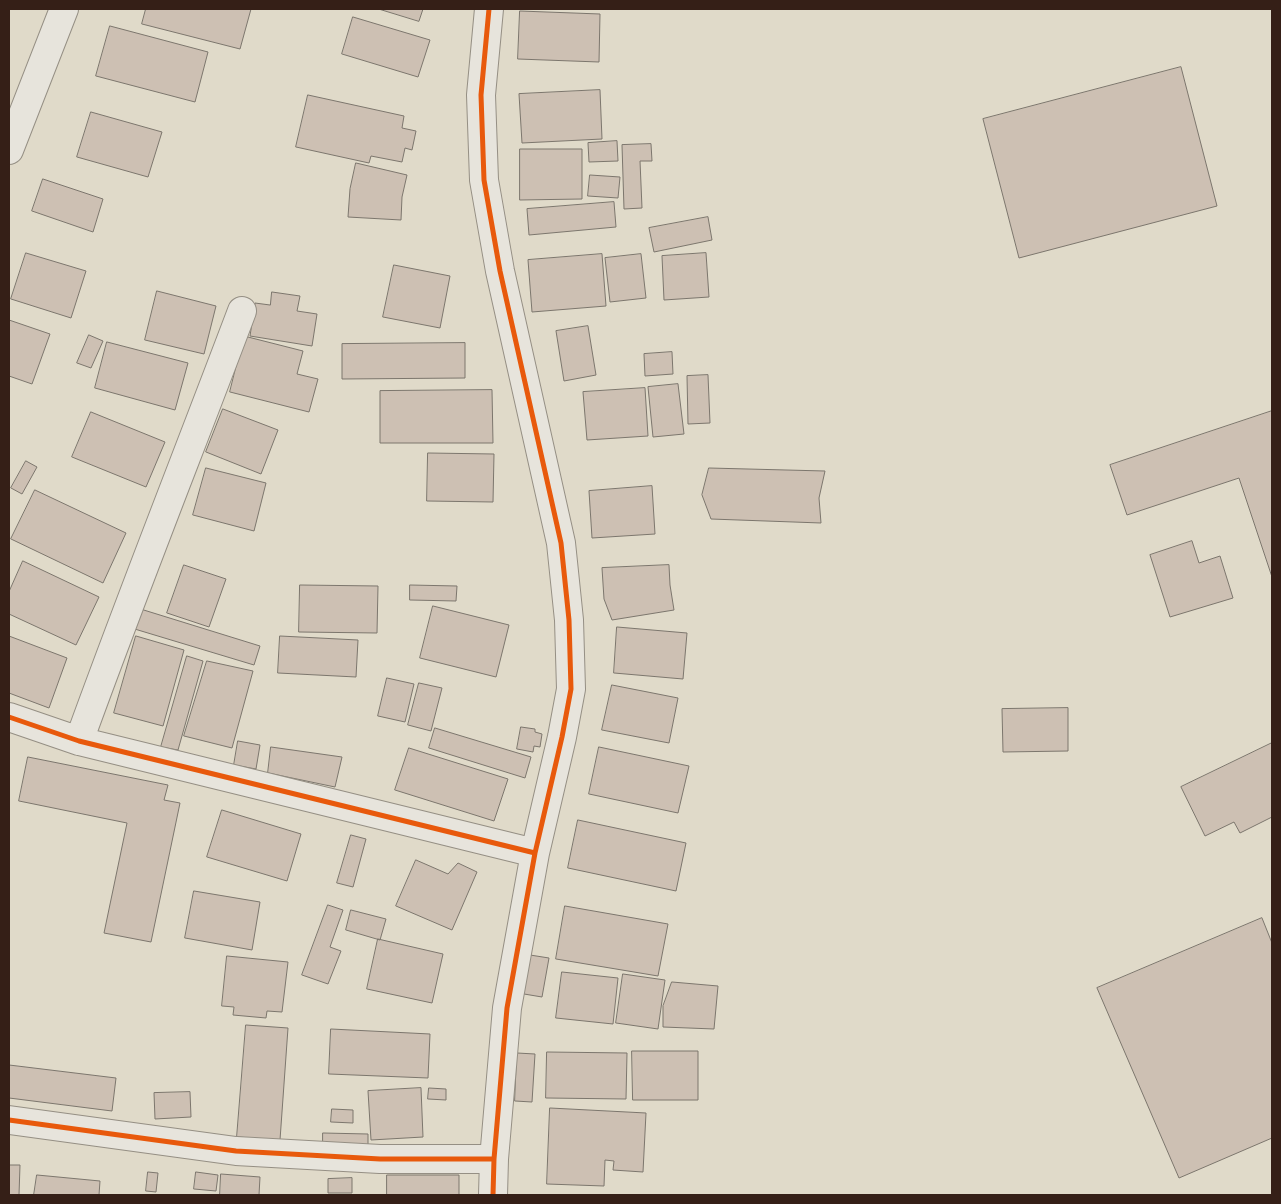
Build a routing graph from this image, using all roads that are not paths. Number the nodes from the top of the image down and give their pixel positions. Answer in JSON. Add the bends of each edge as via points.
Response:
{"nodes":[{"id":1,"x":64,"y":9,"type":"edge"},
{"id":2,"x":490,"y":9,"type":"edge"},
{"id":3,"x":9,"y":150,"type":"edge"},
{"id":4,"x":242,"y":311,"type":"dead end"},
{"id":5,"x":9,"y":717,"type":"edge"},
{"id":6,"x":79,"y":741,"type":"junction"},
{"id":7,"x":535,"y":853,"type":"junction"},
{"id":8,"x":9,"y":1120,"type":"edge"},
{"id":9,"x":494,"y":1159,"type":"junction"},
{"id":10,"x":493,"y":1195,"type":"edge"}],
"edges":[{"from":1,"to":3,"type":"street"},
{"from":2,"to":7,"type":"street","via":[[481,94],[484,180],[500,271],[561,543],[569,620],[571,689]]},
{"from":4,"to":6,"type":"street"},
{"from":5,"to":6,"type":"street"},
{"from":6,"to":7,"type":"street"},
{"from":7,"to":9,"type":"street","via":[[507,1008]]},
{"from":8,"to":9,"type":"street","via":[[236,1152],[380,1159]]},
{"from":9,"to":10,"type":"street"}]}
